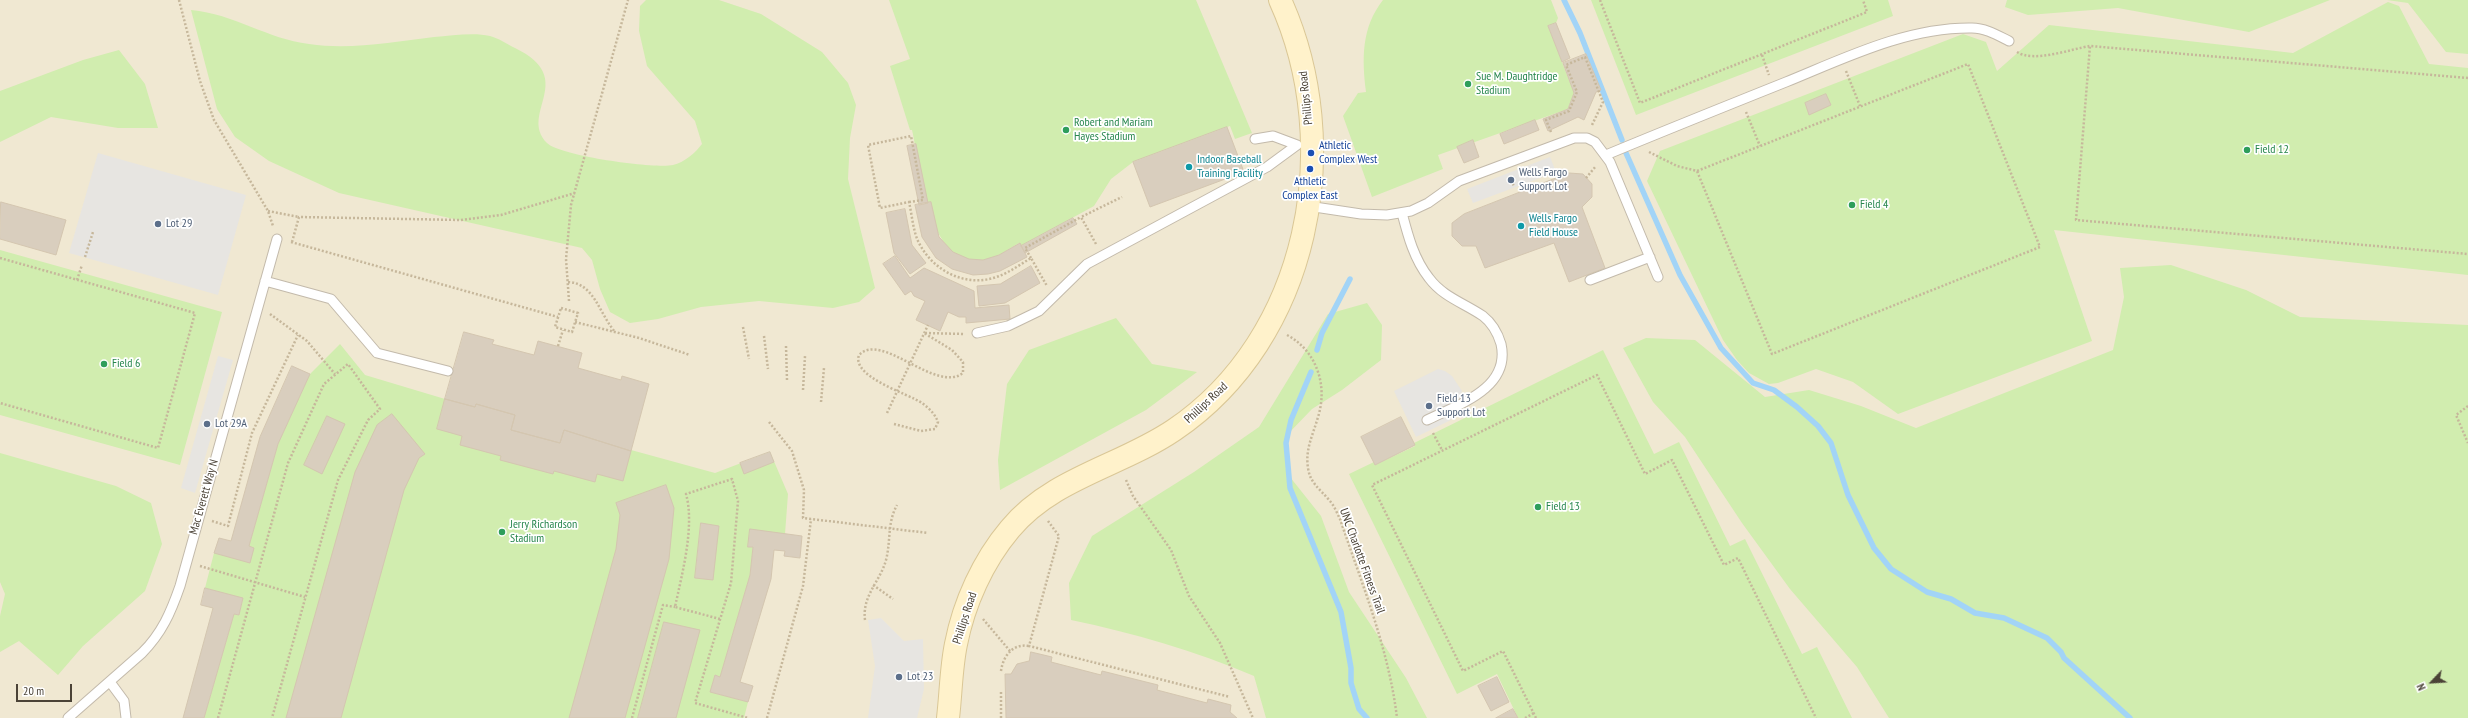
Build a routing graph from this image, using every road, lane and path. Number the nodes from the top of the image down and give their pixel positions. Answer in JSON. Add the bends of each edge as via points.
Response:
{"nodes":[{"id":1,"x":179,"y":0,"type":"edge"},
{"id":2,"x":628,"y":0,"type":"edge"},
{"id":3,"x":1280,"y":0,"type":"edge"},
{"id":4,"x":1600,"y":0,"type":"edge"},
{"id":5,"x":1863,"y":0,"type":"edge"},
{"id":6,"x":2009,"y":41,"type":"joint"},
{"id":7,"x":2090,"y":46,"type":"junction"},
{"id":8,"x":1762,"y":55,"type":"junction"},
{"id":9,"x":1842,"y":59,"type":"junction"},
{"id":10,"x":2468,"y":78,"type":"edge"},
{"id":11,"x":1773,"y":87,"type":"junction"},
{"id":12,"x":1741,"y":100,"type":"junction"},
{"id":13,"x":1860,"y":106,"type":"junction"},
{"id":14,"x":1592,"y":125,"type":"dead end"},
{"id":15,"x":1551,"y":132,"type":"dead end"},
{"id":16,"x":1255,"y":139,"type":"dead end"},
{"id":17,"x":1304,"y":144,"type":"junction"},
{"id":18,"x":1760,"y":146,"type":"junction"},
{"id":19,"x":1606,"y":155,"type":"junction"},
{"id":20,"x":1657,"y":157,"type":"dead end"},
{"id":21,"x":1697,"y":171,"type":"junction"},
{"id":22,"x":1509,"y":172,"type":"dead end"},
{"id":23,"x":1514,"y":187,"type":"dead end"},
{"id":24,"x":575,"y":193,"type":"junction"},
{"id":25,"x":1122,"y":197,"type":"dead end"},
{"id":26,"x":909,"y":202,"type":"junction"},
{"id":27,"x":1308,"y":206,"type":"junction"},
{"id":28,"x":268,"y":211,"type":"junction"},
{"id":29,"x":1402,"y":213,"type":"junction"},
{"id":30,"x":299,"y":217,"type":"junction"},
{"id":31,"x":1081,"y":217,"type":"junction"},
{"id":32,"x":93,"y":232,"type":"dead end"},
{"id":33,"x":278,"y":238,"type":"junction"},
{"id":34,"x":292,"y":243,"type":"junction"},
{"id":35,"x":290,"y":249,"type":"dead end"},
{"id":36,"x":2468,"y":254,"type":"edge"},
{"id":37,"x":1103,"y":255,"type":"junction"},
{"id":38,"x":85,"y":257,"type":"dead end"},
{"id":39,"x":1650,"y":257,"type":"junction"},
{"id":40,"x":0,"y":258,"type":"edge"},
{"id":41,"x":1031,"y":258,"type":"junction"},
{"id":42,"x":82,"y":265,"type":"dead end"},
{"id":43,"x":1658,"y":277,"type":"dead end"},
{"id":44,"x":77,"y":280,"type":"junction"},
{"id":45,"x":265,"y":280,"type":"junction"},
{"id":46,"x":1590,"y":280,"type":"dead end"},
{"id":47,"x":568,"y":282,"type":"junction"},
{"id":48,"x":1054,"y":298,"type":"junction"},
{"id":49,"x":569,"y":301,"type":"dead end"},
{"id":50,"x":270,"y":314,"type":"dead end"},
{"id":51,"x":558,"y":317,"type":"junction"},
{"id":52,"x":575,"y":322,"type":"junction"},
{"id":53,"x":928,"y":325,"type":"dead end"},
{"id":54,"x":743,"y":327,"type":"dead end"},
{"id":55,"x":563,"y":330,"type":"junction"},
{"id":56,"x":615,"y":332,"type":"junction"},
{"id":57,"x":977,"y":332,"type":"joint"},
{"id":58,"x":924,"y":334,"type":"junction"},
{"id":59,"x":298,"y":335,"type":"junction"},
{"id":60,"x":1287,"y":335,"type":"dead end"},
{"id":61,"x":764,"y":336,"type":"dead end"},
{"id":62,"x":558,"y":346,"type":"dead end"},
{"id":63,"x":786,"y":346,"type":"dead end"},
{"id":64,"x":690,"y":355,"type":"dead end"},
{"id":65,"x":806,"y":356,"type":"dead end"},
{"id":66,"x":749,"y":359,"type":"dead end"},
{"id":67,"x":910,"y":363,"type":"junction"},
{"id":68,"x":824,"y":368,"type":"dead end"},
{"id":69,"x":768,"y":369,"type":"dead end"},
{"id":70,"x":448,"y":371,"type":"dead end"},
{"id":71,"x":335,"y":374,"type":"junction"},
{"id":72,"x":787,"y":380,"type":"dead end"},
{"id":73,"x":803,"y":390,"type":"dead end"},
{"id":74,"x":898,"y":391,"type":"junction"},
{"id":75,"x":821,"y":402,"type":"dead end"},
{"id":76,"x":0,"y":403,"type":"edge"},
{"id":77,"x":2468,"y":406,"type":"edge"},
{"id":78,"x":887,"y":413,"type":"dead end"},
{"id":79,"x":1427,"y":420,"type":"joint"},
{"id":80,"x":770,"y":422,"type":"dead end"},
{"id":81,"x":894,"y":424,"type":"dead end"},
{"id":82,"x":2468,"y":444,"type":"edge"},
{"id":83,"x":1442,"y":450,"type":"junction"},
{"id":84,"x":1126,"y":480,"type":"dead end"},
{"id":85,"x":897,"y":506,"type":"dead end"},
{"id":86,"x":811,"y":519,"type":"junction"},
{"id":87,"x":211,"y":521,"type":"dead end"},
{"id":88,"x":1048,"y":521,"type":"dead end"},
{"id":89,"x":890,"y":528,"type":"junction"},
{"id":90,"x":928,"y":533,"type":"dead end"},
{"id":91,"x":186,"y":562,"type":"junction"},
{"id":92,"x":255,"y":582,"type":"junction"},
{"id":93,"x":873,"y":585,"type":"junction"},
{"id":94,"x":305,"y":596,"type":"junction"},
{"id":95,"x":893,"y":599,"type":"dead end"},
{"id":96,"x":676,"y":606,"type":"junction"},
{"id":97,"x":982,"y":618,"type":"dead end"},
{"id":98,"x":720,"y":620,"type":"junction"},
{"id":99,"x":865,"y":620,"type":"dead end"},
{"id":100,"x":1030,"y":646,"type":"junction"},
{"id":101,"x":1010,"y":651,"type":"junction"},
{"id":102,"x":1001,"y":671,"type":"dead end"},
{"id":103,"x":110,"y":682,"type":"junction"},
{"id":104,"x":1001,"y":690,"type":"dead end"},
{"id":105,"x":1230,"y":697,"type":"dead end"},
{"id":106,"x":1534,"y":713,"type":"junction"},
{"id":107,"x":68,"y":718,"type":"edge"},
{"id":108,"x":126,"y":718,"type":"edge"},
{"id":109,"x":218,"y":718,"type":"edge"},
{"id":110,"x":272,"y":718,"type":"edge"},
{"id":111,"x":632,"y":718,"type":"edge"},
{"id":112,"x":748,"y":718,"type":"edge"},
{"id":113,"x":766,"y":718,"type":"edge"},
{"id":114,"x":948,"y":718,"type":"edge"},
{"id":115,"x":1001,"y":718,"type":"edge"},
{"id":116,"x":1253,"y":718,"type":"edge"},
{"id":117,"x":1397,"y":718,"type":"edge"},
{"id":118,"x":1525,"y":718,"type":"edge"},
{"id":119,"x":1536,"y":718,"type":"edge"},
{"id":120,"x":1816,"y":718,"type":"edge"}],
"edges":[{"from":1,"to":28,"type":"path","via":[[200,81],[214,120]]},
{"from":2,"to":24,"type":"path"},
{"from":3,"to":17,"type":"street","name":"Phillips Road","via":[[1295,37],[1304,72]]},
{"from":4,"to":8,"type":"path","via":[[1640,103]]},
{"from":5,"to":8,"type":"path","via":[[1867,12]]},
{"from":6,"to":7,"type":"path","via":[[2017,52],[2024,56]]},
{"from":6,"to":9,"type":"lane","via":[[1983,29],[1939,30],[1882,44]]},
{"from":7,"to":10,"type":"path"},
{"from":7,"to":36,"type":"path","via":[[2076,220]]},
{"from":8,"to":11,"type":"path"},
{"from":9,"to":11,"type":"lane"},
{"from":9,"to":13,"type":"path"},
{"from":11,"to":12,"type":"lane"},
{"from":12,"to":18,"type":"path"},
{"from":12,"to":19,"type":"lane"},
{"from":13,"to":18,"type":"path"},
{"from":13,"to":21,"type":"path","via":[[1968,64],[2040,247],[1772,354]]},
{"from":14,"to":15,"type":"path","via":[[1603,102],[1585,57],[1566,65],[1577,92],[1569,111],[1546,120]]},
{"from":16,"to":17,"type":"lane","via":[[1273,136]]},
{"from":17,"to":27,"type":"street","name":"Phillips Road"},
{"from":17,"to":37,"type":"lane","via":[[1267,167]]},
{"from":18,"to":21,"type":"path"},
{"from":19,"to":29,"type":"lane","via":[[1590,139],[1566,140],[1459,181],[1418,209]]},
{"from":19,"to":39,"type":"lane"},
{"from":20,"to":21,"type":"path"},
{"from":22,"to":23,"type":"path"},
{"from":24,"to":30,"type":"path","via":[[501,215],[461,220]]},
{"from":24,"to":47,"type":"path","via":[[568,223]]},
{"from":25,"to":31,"type":"path"},
{"from":26,"to":26,"type":"path","via":[[880,208],[868,145],[911,136],[923,200]]},
{"from":26,"to":41,"type":"path","via":[[922,249],[935,264],[952,275],[971,280],[990,279]]},
{"from":27,"to":29,"type":"lane","via":[[1361,214]]},
{"from":27,"to":114,"type":"street","name":"Phillips Road","via":[[1297,261],[1277,312],[1258,344],[1222,389],[1163,438],[1070,483],[1041,500],[1017,520],[998,546],[972,594],[959,630]]},
{"from":28,"to":30,"type":"path"},
{"from":28,"to":33,"type":"path"},
{"from":29,"to":79,"type":"lane","via":[[1416,258],[1429,279],[1451,299],[1484,317],[1496,331],[1501,346],[1497,375],[1486,388]]},
{"from":30,"to":34,"type":"path"},
{"from":31,"to":37,"type":"path"},
{"from":31,"to":41,"type":"path","via":[[1025,248]]},
{"from":32,"to":38,"type":"path"},
{"from":33,"to":34,"type":"path"},
{"from":33,"to":45,"type":"lane","name":"Mac Everett Way N"},
{"from":34,"to":35,"type":"path"},
{"from":34,"to":51,"type":"path"},
{"from":37,"to":48,"type":"lane","via":[[1075,274]]},
{"from":39,"to":43,"type":"lane"},
{"from":39,"to":46,"type":"lane"},
{"from":40,"to":44,"type":"path"},
{"from":41,"to":48,"type":"path"},
{"from":42,"to":44,"type":"path"},
{"from":44,"to":76,"type":"path","via":[[195,313],[158,448]]},
{"from":45,"to":70,"type":"lane","via":[[331,298],[378,353]]},
{"from":45,"to":91,"type":"lane","name":"Mac Everett Way N"},
{"from":47,"to":49,"type":"path"},
{"from":47,"to":56,"type":"path","via":[[577,282],[586,288]]},
{"from":48,"to":57,"type":"lane","via":[[1039,310],[1008,326]]},
{"from":50,"to":59,"type":"path"},
{"from":51,"to":52,"type":"path","via":[[560,308],[578,313]]},
{"from":51,"to":55,"type":"path","via":[[555,327]]},
{"from":52,"to":55,"type":"path","via":[[572,332]]},
{"from":52,"to":56,"type":"path"},
{"from":53,"to":58,"type":"path"},
{"from":54,"to":66,"type":"path"},
{"from":55,"to":62,"type":"path"},
{"from":56,"to":64,"type":"path"},
{"from":57,"to":58,"type":"path"},
{"from":58,"to":67,"type":"path"},
{"from":58,"to":67,"type":"path","via":[[957,355],[964,364],[964,372],[960,376],[945,377]]},
{"from":59,"to":71,"type":"path","via":[[307,341]]},
{"from":59,"to":87,"type":"path","via":[[252,433],[228,526]]},
{"from":60,"to":117,"type":"path","name":"UNC Charlotte Fitness Trail","via":[[1307,350],[1318,370],[1321,382],[1320,409],[1308,446],[1308,468],[1313,483],[1330,501],[1340,519],[1390,676]]},
{"from":61,"to":69,"type":"path"},
{"from":63,"to":72,"type":"path"},
{"from":65,"to":73,"type":"path"},
{"from":67,"to":74,"type":"path"},
{"from":67,"to":74,"type":"path","via":[[879,351],[869,350],[858,355],[859,365],[868,376]]},
{"from":68,"to":75,"type":"path"},
{"from":71,"to":92,"type":"path","via":[[324,384],[288,463]]},
{"from":71,"to":94,"type":"path","via":[[348,364],[380,409],[368,420],[338,480]]},
{"from":74,"to":78,"type":"path"},
{"from":74,"to":81,"type":"path","via":[[927,406],[938,424],[934,430],[925,432]]},
{"from":77,"to":82,"type":"path","via":[[2456,415]]},
{"from":79,"to":83,"type":"path"},
{"from":80,"to":86,"type":"path","via":[[792,451],[804,490],[803,518]]},
{"from":83,"to":106,"type":"path","via":[[1372,484],[1463,671],[1503,651]]},
{"from":83,"to":120,"type":"path","via":[[1597,375],[1645,474],[1672,460],[1724,565],[1738,558]]},
{"from":84,"to":116,"type":"path","via":[[1170,550],[1189,596],[1220,643]]},
{"from":85,"to":89,"type":"path"},
{"from":86,"to":89,"type":"path"},
{"from":86,"to":113,"type":"path","via":[[803,586]]},
{"from":88,"to":100,"type":"path","via":[[1059,536]]},
{"from":89,"to":90,"type":"path"},
{"from":89,"to":93,"type":"path","via":[[886,562]]},
{"from":91,"to":92,"type":"path"},
{"from":91,"to":103,"type":"lane","name":"Mac Everett Way N","via":[[167,622],[153,642]]},
{"from":92,"to":94,"type":"path"},
{"from":92,"to":109,"type":"path"},
{"from":93,"to":95,"type":"path"},
{"from":93,"to":99,"type":"path","via":[[865,605]]},
{"from":94,"to":110,"type":"path"},
{"from":96,"to":98,"type":"path"},
{"from":96,"to":98,"type":"path","via":[[690,508],[686,494],[732,479],[738,501],[731,583]]},
{"from":96,"to":111,"type":"path","via":[[663,605]]},
{"from":97,"to":101,"type":"path"},
{"from":98,"to":112,"type":"path","via":[[695,703]]},
{"from":100,"to":101,"type":"path","via":[[1023,645]]},
{"from":100,"to":105,"type":"path"},
{"from":101,"to":102,"type":"path","via":[[1005,656]]},
{"from":103,"to":107,"type":"lane","name":"Mac Everett Way N"},
{"from":103,"to":108,"type":"lane","via":[[124,701]]},
{"from":104,"to":115,"type":"path"},
{"from":106,"to":118,"type":"path"},
{"from":106,"to":119,"type":"path"}]}
